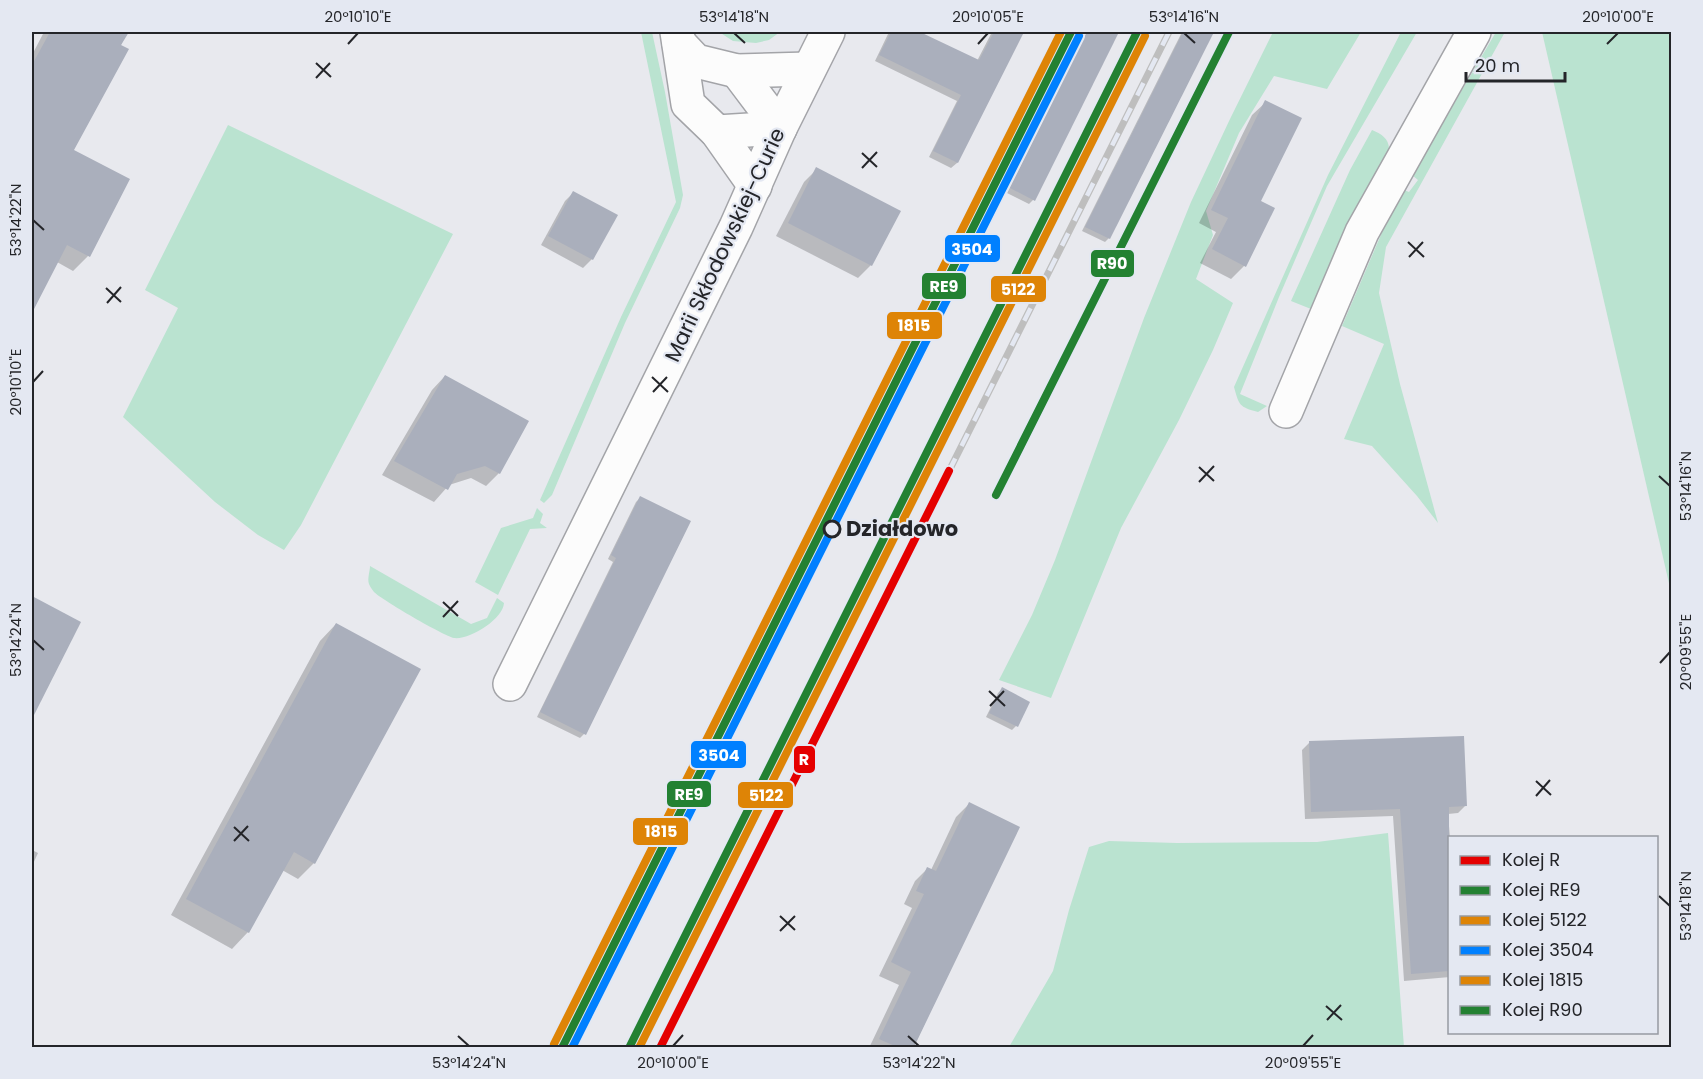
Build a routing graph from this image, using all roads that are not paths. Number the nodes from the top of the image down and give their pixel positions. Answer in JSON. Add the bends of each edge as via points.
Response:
{"nodes":[{"id":1,"x":828,"y":32,"type":"edge"},
{"id":2,"x":1474,"y":32,"type":"edge"},
{"id":3,"x":678,"y":37,"type":"edge"},
{"id":4,"x":808,"y":69,"type":"junction"},
{"id":5,"x":737,"y":71,"type":"junction"},
{"id":6,"x":780,"y":128,"type":"junction"},
{"id":7,"x":717,"y":132,"type":"junction"},
{"id":8,"x":755,"y":186,"type":"junction"},
{"id":9,"x":1286,"y":411,"type":"dead end"},
{"id":10,"x":510,"y":684,"type":"dead end"}],
"edges":[{"from":1,"to":4,"type":"street","name":"Marii Skłodowskiej-Curie"},
{"from":2,"to":9,"type":"street","via":[[1362,232]]},
{"from":3,"to":5,"type":"street","via":[[696,61]]},
{"from":3,"to":7,"type":"street","via":[[688,104]]},
{"from":4,"to":5,"type":"street"},
{"from":4,"to":6,"type":"street","name":"Marii Skłodowskiej-Curie"},
{"from":5,"to":6,"type":"street"},
{"from":6,"to":7,"type":"street"},
{"from":6,"to":8,"type":"street","name":"Marii Skłodowskiej-Curie"},
{"from":7,"to":8,"type":"street"},
{"from":8,"to":10,"type":"street","name":"Marii Skłodowskiej-Curie"}]}
